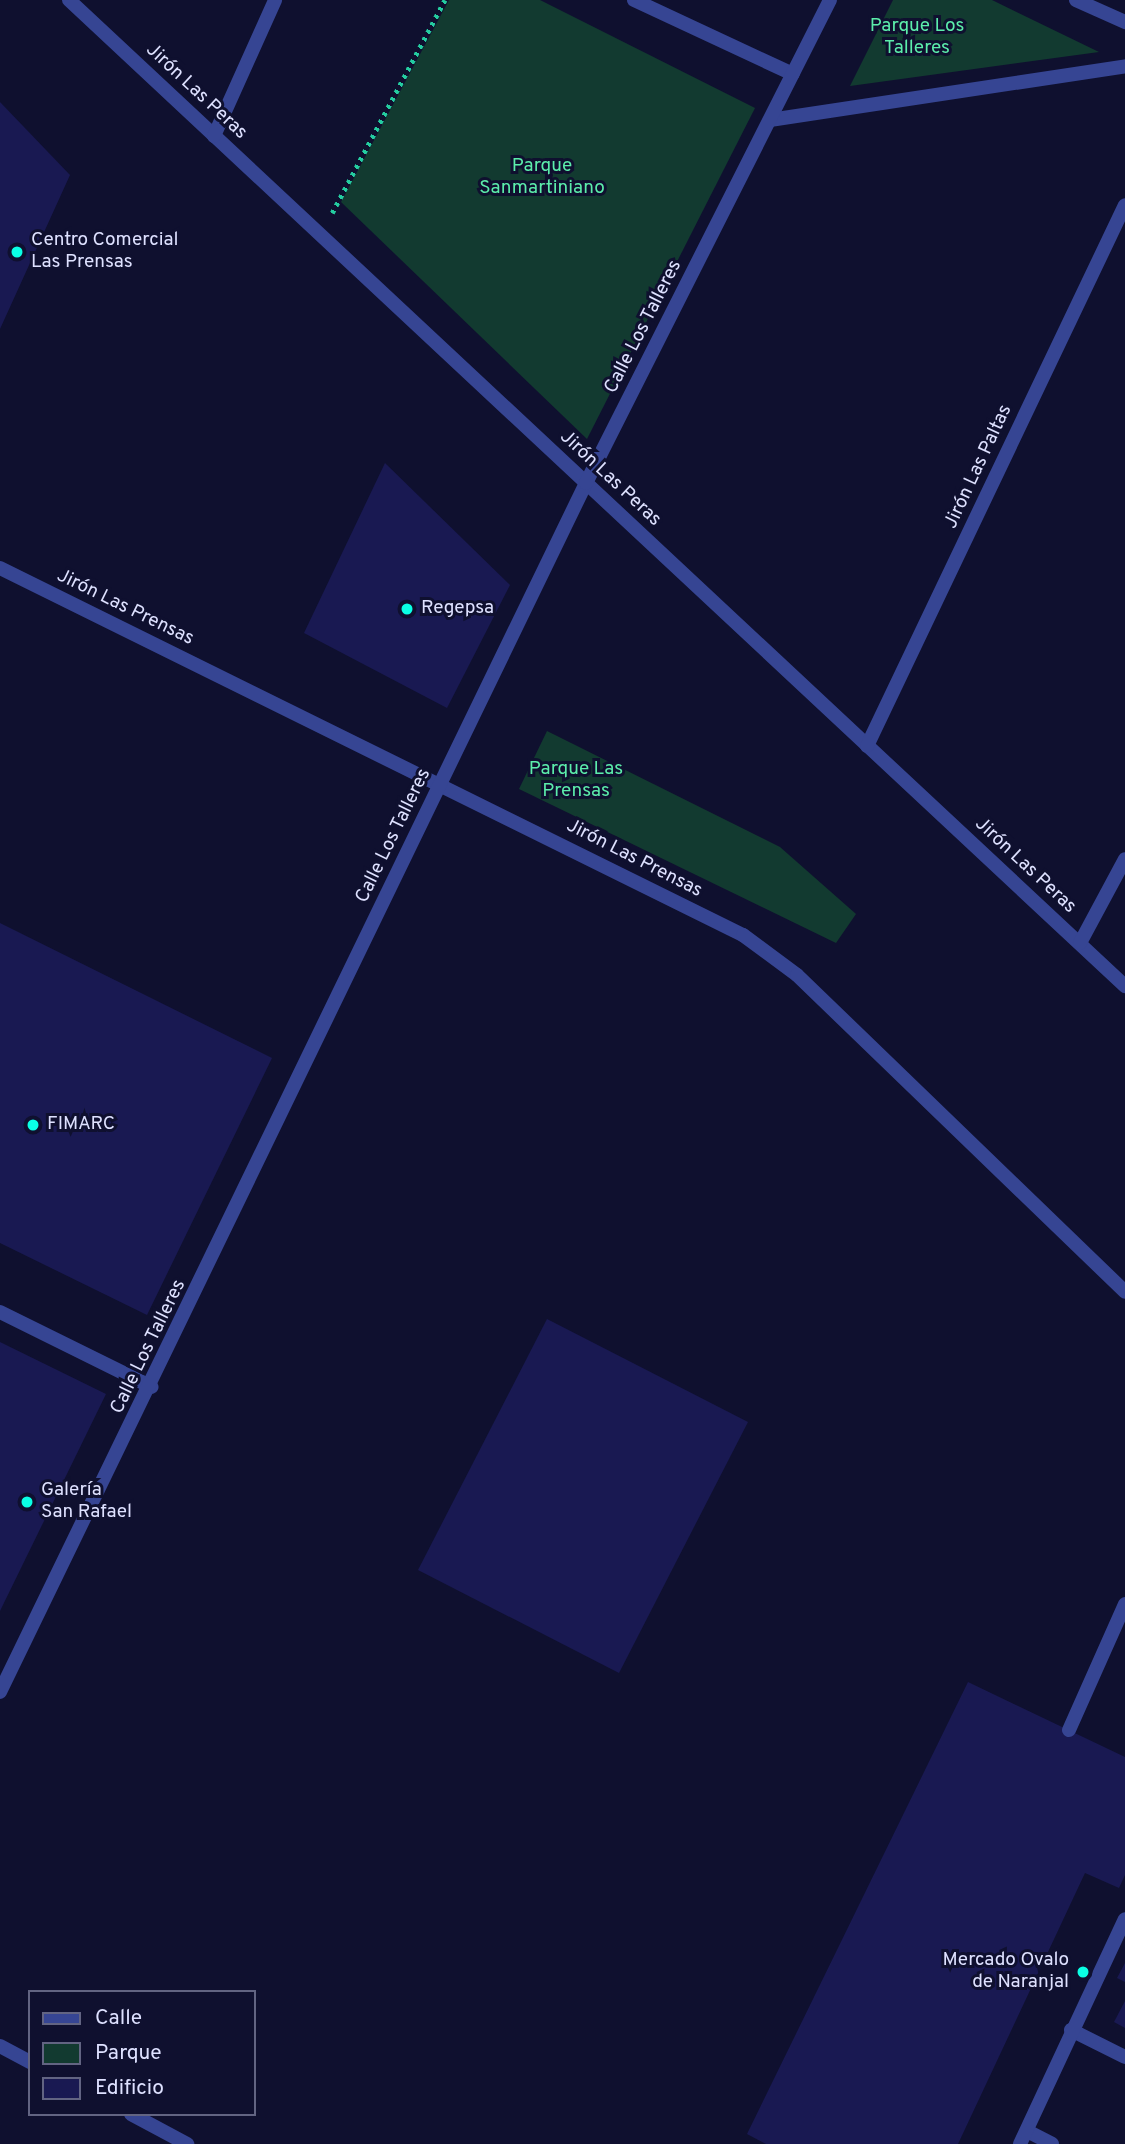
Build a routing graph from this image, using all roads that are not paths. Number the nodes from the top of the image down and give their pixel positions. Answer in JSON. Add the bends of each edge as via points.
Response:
{"nodes":[{"id":1,"x":69,"y":0,"type":"edge"},
{"id":2,"x":275,"y":0,"type":"edge"},
{"id":3,"x":634,"y":0,"type":"edge"},
{"id":4,"x":831,"y":0,"type":"edge"},
{"id":5,"x":1076,"y":0,"type":"edge"},
{"id":6,"x":1125,"y":22,"type":"edge"},
{"id":7,"x":1125,"y":66,"type":"edge"},
{"id":8,"x":793,"y":74,"type":"junction"},
{"id":9,"x":770,"y":120,"type":"junction"},
{"id":10,"x":214,"y":136,"type":"junction"},
{"id":11,"x":1125,"y":205,"type":"edge"},
{"id":12,"x":586,"y":483,"type":"junction"},
{"id":13,"x":0,"y":568,"type":"edge"},
{"id":14,"x":867,"y":746,"type":"junction"},
{"id":15,"x":439,"y":784,"type":"junction"},
{"id":16,"x":1125,"y":859,"type":"edge"},
{"id":17,"x":1080,"y":943,"type":"junction"},
{"id":18,"x":1125,"y":986,"type":"edge"},
{"id":19,"x":1125,"y":1292,"type":"edge"},
{"id":20,"x":0,"y":1311,"type":"edge"},
{"id":21,"x":152,"y":1387,"type":"junction"},
{"id":22,"x":1125,"y":1604,"type":"edge"},
{"id":23,"x":0,"y":1692,"type":"edge"},
{"id":24,"x":1069,"y":1730,"type":"dead end"},
{"id":25,"x":1125,"y":1919,"type":"edge"},
{"id":26,"x":1072,"y":2030,"type":"junction"},
{"id":27,"x":0,"y":2047,"type":"edge"},
{"id":28,"x":1125,"y":2057,"type":"edge"},
{"id":29,"x":28,"y":2061,"type":"edge"},
{"id":30,"x":135,"y":2116,"type":"edge"},
{"id":31,"x":1023,"y":2137,"type":"edge"},
{"id":32,"x":187,"y":2144,"type":"edge"},
{"id":33,"x":1052,"y":2144,"type":"edge"}],
"edges":[{"from":1,"to":10,"type":"street","name":"Jirón Las Peras"},
{"from":2,"to":10,"type":"street"},
{"from":3,"to":8,"type":"street"},
{"from":4,"to":8,"type":"street","name":"Calle Los Talleres"},
{"from":5,"to":6,"type":"street"},
{"from":7,"to":9,"type":"street"},
{"from":8,"to":9,"type":"street","name":"Calle Los Talleres"},
{"from":9,"to":12,"type":"street","name":"Calle Los Talleres"},
{"from":10,"to":12,"type":"street","name":"Jirón Las Peras"},
{"from":11,"to":14,"type":"street","name":"Jirón Las Paltas"},
{"from":12,"to":14,"type":"street","name":"Jirón Las Peras"},
{"from":12,"to":15,"type":"street","name":"Calle Los Talleres"},
{"from":13,"to":15,"type":"street","name":"Jirón Las Prensas"},
{"from":14,"to":17,"type":"street","name":"Jirón Las Peras"},
{"from":15,"to":19,"type":"street","name":"Jirón Las Prensas","via":[[772,956]]},
{"from":15,"to":21,"type":"street","name":"Calle Los Talleres"},
{"from":16,"to":17,"type":"street"},
{"from":17,"to":18,"type":"street","name":"Jirón Las Peras"},
{"from":20,"to":21,"type":"street"},
{"from":21,"to":23,"type":"street","name":"Calle Los Talleres"},
{"from":22,"to":24,"type":"street"},
{"from":25,"to":26,"type":"street"},
{"from":26,"to":28,"type":"street"},
{"from":26,"to":31,"type":"street"},
{"from":27,"to":29,"type":"street"},
{"from":30,"to":32,"type":"street"},
{"from":31,"to":33,"type":"street"}]}
